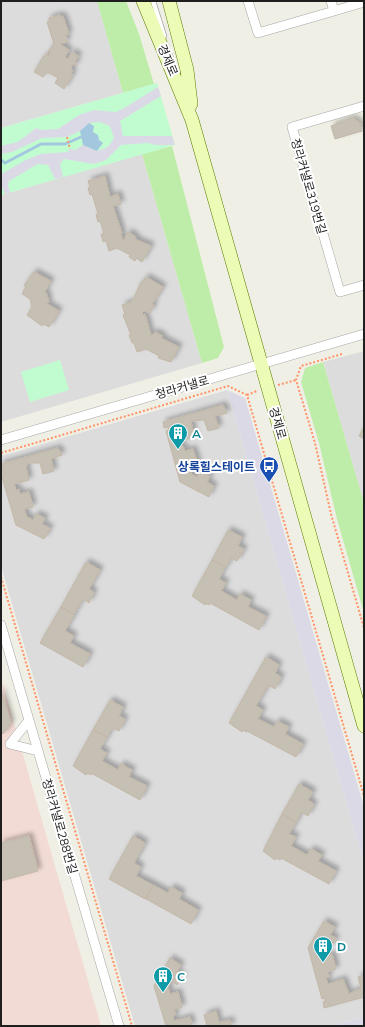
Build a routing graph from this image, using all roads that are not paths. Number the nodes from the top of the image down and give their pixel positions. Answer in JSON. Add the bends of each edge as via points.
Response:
{"nodes":[{"id":1,"x":143,"y":1,"type":"edge"},
{"id":2,"x":153,"y":1,"type":"edge"},
{"id":3,"x":169,"y":1,"type":"edge"},
{"id":4,"x":248,"y":1,"type":"edge"},
{"id":5,"x":331,"y":1,"type":"edge"},
{"id":6,"x":364,"y":2,"type":"edge"},
{"id":7,"x":334,"y":11,"type":"junction"},
{"id":8,"x":178,"y":84,"type":"junction"},
{"id":9,"x":364,"y":106,"type":"edge"},
{"id":10,"x":192,"y":120,"type":"junction"},
{"id":11,"x":364,"y":285,"type":"edge"},
{"id":12,"x":364,"y":334,"type":"edge"},
{"id":13,"x":262,"y":364,"type":"junction"},
{"id":14,"x":1,"y":440,"type":"edge"},
{"id":15,"x":1,"y":625,"type":"edge"},
{"id":16,"x":29,"y":720,"type":"junction"},
{"id":17,"x":364,"y":726,"type":"edge"},
{"id":18,"x":5,"y":745,"type":"edge"},
{"id":19,"x":38,"y":751,"type":"junction"},
{"id":20,"x":119,"y":1026,"type":"edge"}],
"edges":[{"from":1,"to":8,"type":"main road","name":"경제로"},
{"from":2,"to":8,"type":"lane"},
{"from":3,"to":10,"type":"main road","name":"경제로","via":[[187,70]]},
{"from":4,"to":7,"type":"street","via":[[258,33]]},
{"from":5,"to":7,"type":"street"},
{"from":6,"to":7,"type":"street"},
{"from":8,"to":10,"type":"main road","name":"경제로"},
{"from":9,"to":11,"type":"street","name":"청라커낼로319번길","via":[[292,127],[340,292]]},
{"from":10,"to":13,"type":"main road","name":"경제로"},
{"from":12,"to":13,"type":"street","name":"청라커낼로"},
{"from":13,"to":14,"type":"street","name":"청라커낼로"},
{"from":13,"to":17,"type":"main road","name":"경제로"},
{"from":15,"to":16,"type":"street","name":"청라커낼로288번길"},
{"from":16,"to":18,"type":"street"},
{"from":16,"to":19,"type":"street","name":"청라커낼로288번길"},
{"from":18,"to":19,"type":"street"},
{"from":19,"to":20,"type":"street","name":"청라커낼로288번길"}]}
